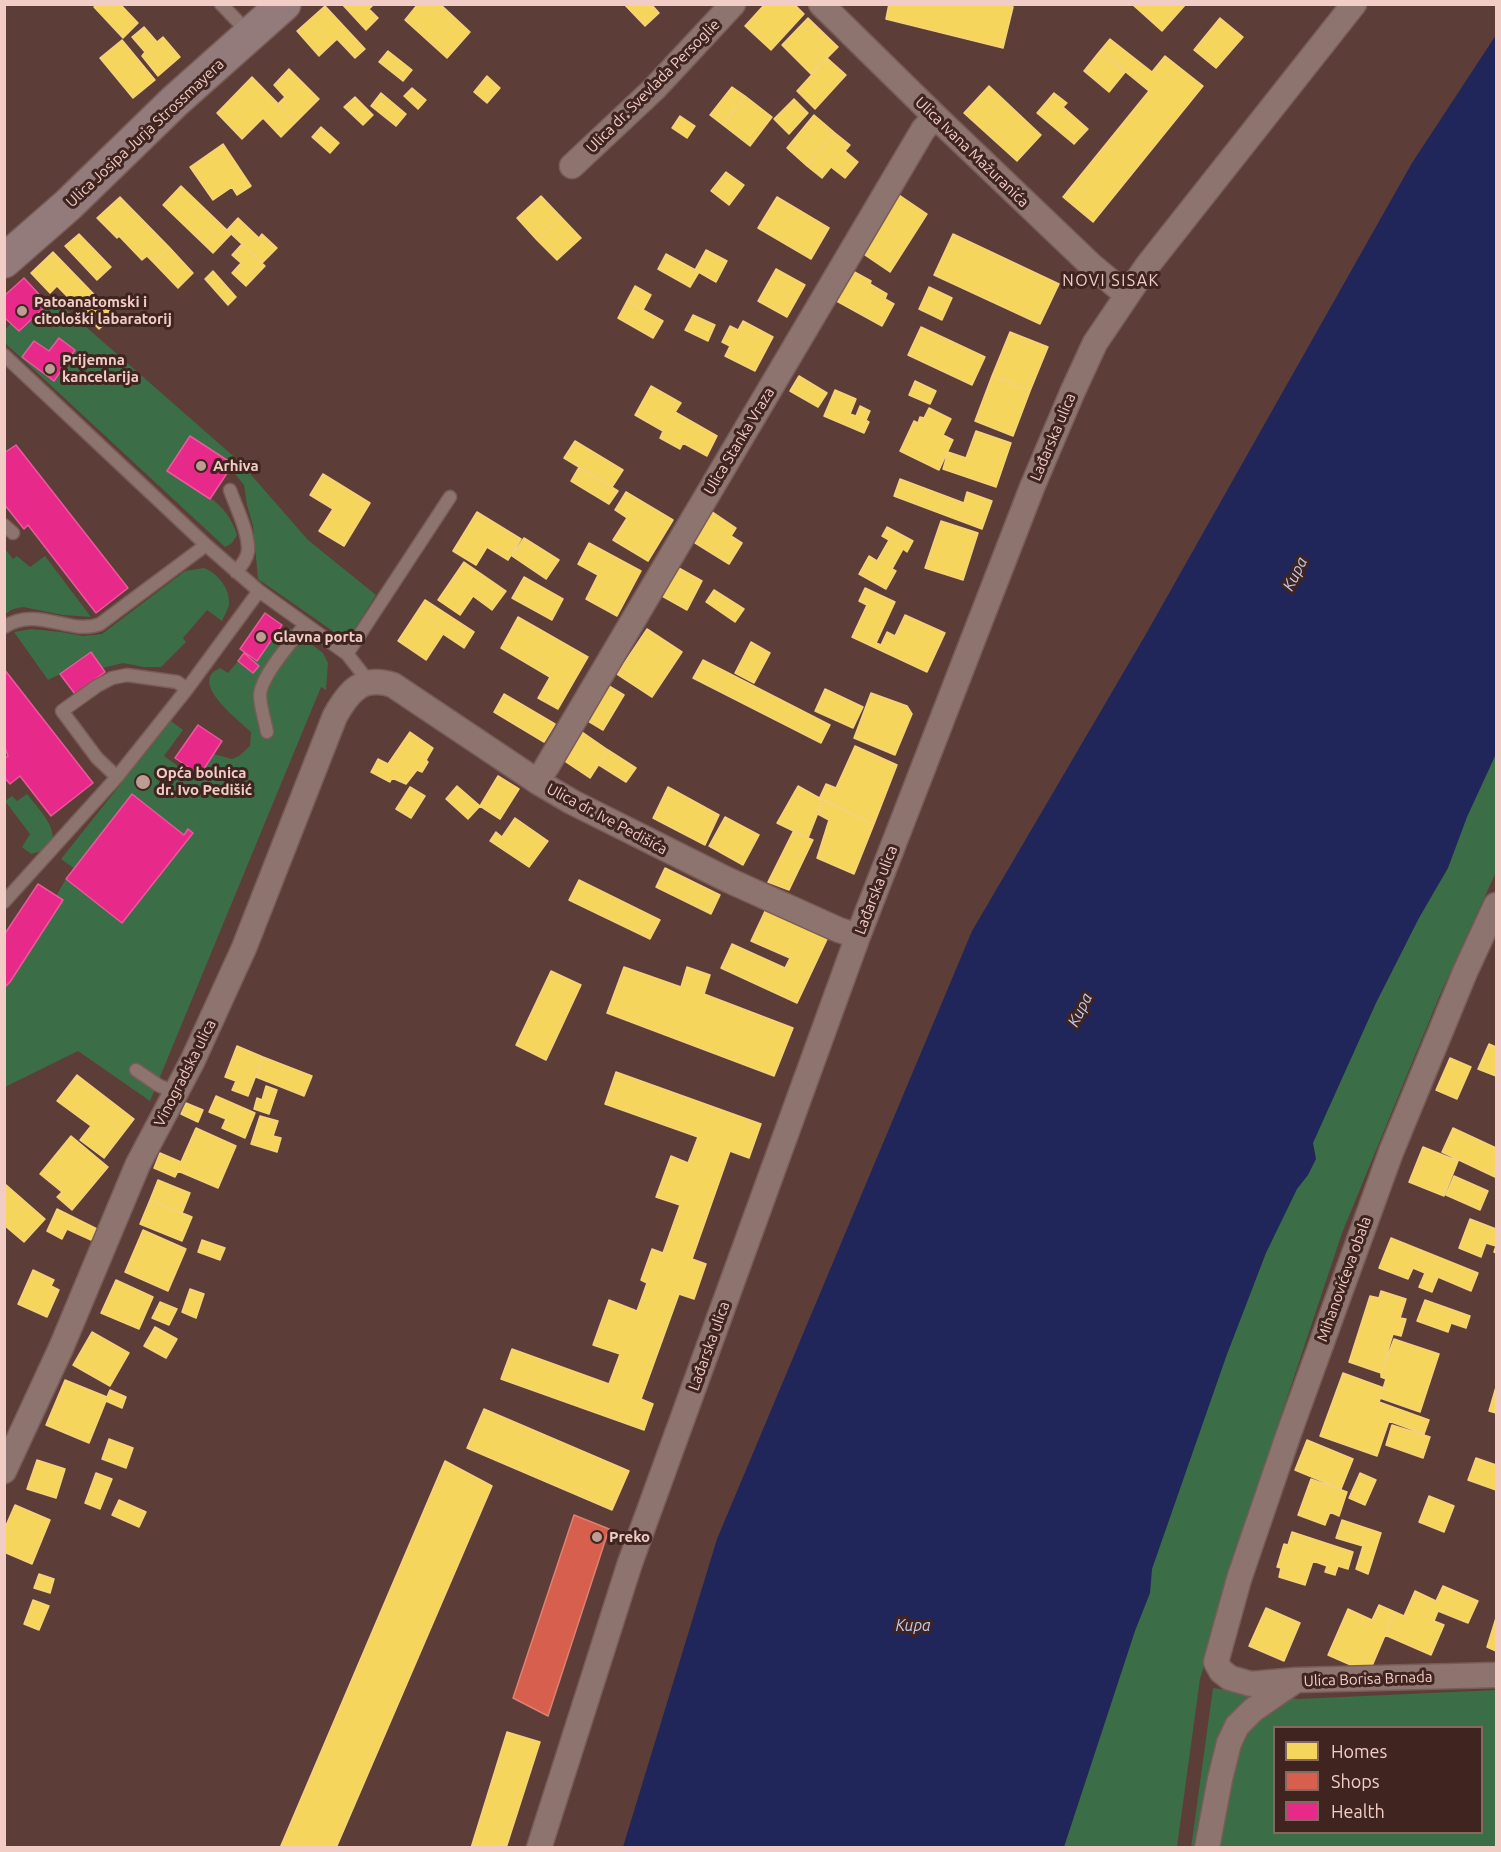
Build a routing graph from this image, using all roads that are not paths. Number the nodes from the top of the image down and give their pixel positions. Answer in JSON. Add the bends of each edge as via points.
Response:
{"nodes":[{"id":1,"x":221,"y":4,"type":"edge"},
{"id":2,"x":284,"y":4,"type":"edge"},
{"id":3,"x":733,"y":4,"type":"edge"},
{"id":4,"x":821,"y":4,"type":"edge"},
{"id":5,"x":1354,"y":4,"type":"edge"},
{"id":6,"x":251,"y":35,"type":"junction"},
{"id":7,"x":935,"y":116,"type":"junction"},
{"id":8,"x":572,"y":166,"type":"dead end"},
{"id":9,"x":4,"y":261,"type":"edge"},
{"id":10,"x":1127,"y":295,"type":"junction"},
{"id":11,"x":5,"y":357,"type":"edge"},
{"id":12,"x":230,"y":490,"type":"dead end"},
{"id":13,"x":450,"y":497,"type":"dead end"},
{"id":14,"x":206,"y":545,"type":"junction"},
{"id":15,"x":236,"y":572,"type":"junction"},
{"id":16,"x":259,"y":591,"type":"junction"},
{"id":17,"x":305,"y":625,"type":"junction"},
{"id":18,"x":4,"y":627,"type":"edge"},
{"id":19,"x":347,"y":654,"type":"junction"},
{"id":20,"x":369,"y":682,"type":"junction"},
{"id":21,"x":187,"y":689,"type":"junction"},
{"id":22,"x":267,"y":732,"type":"dead end"},
{"id":23,"x":546,"y":768,"type":"dead end"},
{"id":24,"x":117,"y":777,"type":"junction"},
{"id":25,"x":4,"y":902,"type":"edge"},
{"id":26,"x":1497,"y":905,"type":"edge"},
{"id":27,"x":858,"y":936,"type":"junction"},
{"id":28,"x":136,"y":1070,"type":"dead end"},
{"id":29,"x":176,"y":1093,"type":"junction"},
{"id":30,"x":4,"y":1471,"type":"edge"},
{"id":31,"x":1497,"y":1675,"type":"edge"},
{"id":32,"x":1297,"y":1680,"type":"junction"},
{"id":33,"x":539,"y":1848,"type":"edge"},
{"id":34,"x":1207,"y":1848,"type":"edge"}],
"edges":[{"from":1,"to":6,"type":"lane"},
{"from":2,"to":6,"type":"main road","name":"Ulica Josipa Jurja Strossmayera"},
{"from":3,"to":8,"type":"street","name":"Ulica dr. Svevlada Persoglie","via":[[654,89]]},
{"from":4,"to":7,"type":"street","name":"Ulica Ivana Mažuranića"},
{"from":5,"to":10,"type":"street","name":"Lađarska ulica"},
{"from":6,"to":9,"type":"main road","name":"Ulica Josipa Jurja Strossmayera"},
{"from":7,"to":10,"type":"street","name":"Ulica Ivana Mažuranića"},
{"from":7,"to":23,"type":"street","name":"Ulica Stanka Vraza","via":[[923,130]]},
{"from":10,"to":27,"type":"street","name":"Lađarska ulica","via":[[1095,344],[1067,403]]},
{"from":11,"to":14,"type":"lane"},
{"from":12,"to":15,"type":"lane","via":[[244,526],[248,550]]},
{"from":13,"to":19,"type":"lane"},
{"from":14,"to":15,"type":"lane"},
{"from":14,"to":18,"type":"lane","via":[[91,628],[30,619]]},
{"from":15,"to":16,"type":"lane"},
{"from":16,"to":17,"type":"lane"},
{"from":16,"to":21,"type":"lane"},
{"from":17,"to":19,"type":"lane"},
{"from":17,"to":22,"type":"lane","via":[[262,686],[260,696]]},
{"from":19,"to":20,"type":"lane"},
{"from":20,"to":27,"type":"street","name":"Ulica dr. Ive Pedišića","via":[[393,685],[538,782],[601,818],[728,880]]},
{"from":20,"to":29,"type":"street","name":"Vinogradska ulica","via":[[348,695],[335,716],[244,948]]},
{"from":21,"to":24,"type":"lane"},
{"from":21,"to":24,"type":"lane","via":[[177,682],[127,675],[96,686],[62,711]]},
{"from":24,"to":25,"type":"lane"},
{"from":26,"to":32,"type":"street","name":"Mihanovićeva obala","via":[[1391,1152],[1288,1433],[1239,1578],[1216,1662],[1230,1678],[1251,1684]]},
{"from":27,"to":33,"type":"street","name":"Lađarska ulica","via":[[630,1563]]},
{"from":28,"to":29,"type":"lane"},
{"from":29,"to":30,"type":"street","name":"Vinogradska ulica","via":[[138,1164],[61,1348]]},
{"from":31,"to":32,"type":"street","name":"Ulica Borisa Brnada"},
{"from":32,"to":34,"type":"street","name":"Ulica Borisa Brnada","via":[[1237,1726],[1220,1779]]}]}
